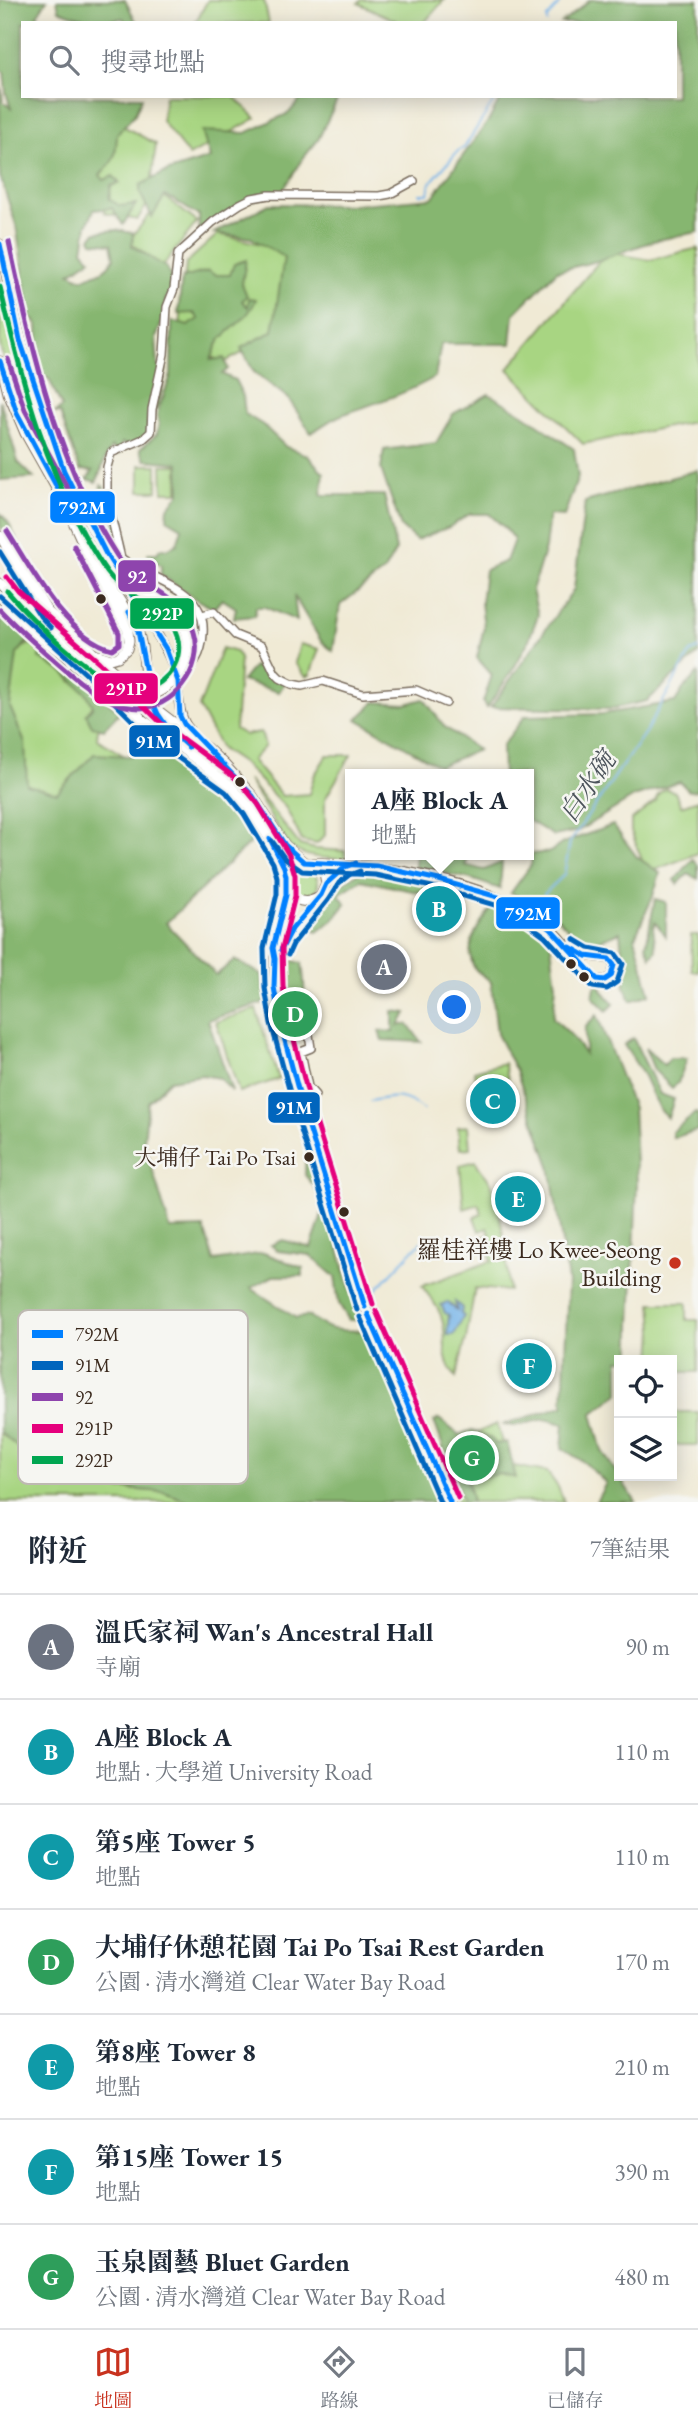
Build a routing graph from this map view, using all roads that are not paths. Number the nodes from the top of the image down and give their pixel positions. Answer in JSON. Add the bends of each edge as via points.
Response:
{"nodes":[{"id":1,"x":414,"y":181,"type":"dead end"},
{"id":2,"x":0,"y":244,"type":"edge"},
{"id":3,"x":0,"y":361,"type":"edge"},
{"id":4,"x":38,"y":393,"type":"junction"},
{"id":5,"x":15,"y":411,"type":"junction"},
{"id":6,"x":77,"y":528,"type":"junction"},
{"id":7,"x":0,"y":536,"type":"edge"},
{"id":8,"x":106,"y":554,"type":"junction"},
{"id":9,"x":0,"y":583,"type":"edge"},
{"id":10,"x":0,"y":597,"type":"edge"},
{"id":11,"x":202,"y":615,"type":"junction"},
{"id":12,"x":87,"y":648,"type":"junction"},
{"id":13,"x":118,"y":675,"type":"junction"},
{"id":14,"x":145,"y":675,"type":"dead end"},
{"id":15,"x":178,"y":681,"type":"junction"},
{"id":16,"x":446,"y":703,"type":"dead end"},
{"id":17,"x":167,"y":728,"type":"dead end"},
{"id":18,"x":206,"y":747,"type":"junction"},
{"id":19,"x":228,"y":783,"type":"junction"},
{"id":20,"x":307,"y":862,"type":"junction"},
{"id":21,"x":356,"y":863,"type":"junction"},
{"id":22,"x":286,"y":876,"type":"junction"},
{"id":23,"x":326,"y":884,"type":"junction"},
{"id":24,"x":286,"y":888,"type":"junction"},
{"id":25,"x":321,"y":895,"type":"junction"},
{"id":26,"x":570,"y":947,"type":"junction"},
{"id":27,"x":601,"y":957,"type":"junction"},
{"id":28,"x":275,"y":959,"type":"junction"},
{"id":29,"x":591,"y":973,"type":"junction"},
{"id":30,"x":309,"y":1035,"type":"dead end"},
{"id":31,"x":315,"y":1095,"type":"dead end"},
{"id":32,"x":450,"y":1502,"type":"edge"}],
"edges":[{"from":1,"to":11,"type":"street","via":[[379,196],[253,198],[213,222],[178,254],[151,432],[111,453],[107,499],[121,558],[177,587]]},
{"from":2,"to":4,"type":"main road","via":[[15,319]]},
{"from":3,"to":5,"type":"main road"},
{"from":4,"to":5,"type":"main road","via":[[26,379],[14,380]]},
{"from":4,"to":8,"type":"main road","via":[[64,471]]},
{"from":5,"to":6,"type":"main road"},
{"from":6,"to":12,"type":"main road","via":[[130,636],[127,649],[114,659]]},
{"from":6,"to":14,"type":"main road","via":[[135,622]]},
{"from":7,"to":12,"type":"main road","via":[[47,611]]},
{"from":8,"to":10,"type":"main road","bridge":true,"via":[[125,579],[162,600],[182,622],[188,650],[184,667],[158,694],[124,697],[106,690]]},
{"from":8,"to":15,"type":"main road","via":[[162,640]]},
{"from":9,"to":19,"type":"main road","via":[[149,725]]},
{"from":11,"to":15,"type":"street","via":[[204,634],[198,659]]},
{"from":11,"to":16,"type":"street","via":[[214,612],[235,635],[260,645],[275,673],[297,685],[323,681],[366,694],[414,690]]},
{"from":12,"to":13,"type":"main road"},
{"from":13,"to":15,"type":"main road","via":[[142,687]]},
{"from":13,"to":18,"type":"main road"},
{"from":15,"to":18,"type":"main road","via":[[181,718]]},
{"from":17,"to":19,"type":"main road"},
{"from":18,"to":20,"type":"main road","via":[[248,790],[285,845]]},
{"from":19,"to":22,"type":"main road","via":[[265,831]]},
{"from":20,"to":21,"type":"street"},
{"from":20,"to":22,"type":"main road","via":[[294,865]]},
{"from":20,"to":23,"type":"main road","via":[[320,867]]},
{"from":21,"to":23,"type":"street"},
{"from":21,"to":26,"type":"street","via":[[498,897],[535,917]]},
{"from":22,"to":24,"type":"main road"},
{"from":23,"to":25,"type":"main road"},
{"from":24,"to":25,"type":"main road","via":[[301,902]]},
{"from":24,"to":28,"type":"main road","via":[[273,948]]},
{"from":25,"to":28,"type":"main road","via":[[292,929]]},
{"from":26,"to":27,"type":"street","via":[[586,956]]},
{"from":26,"to":29,"type":"street"},
{"from":27,"to":29,"type":"street","via":[[593,961]]},
{"from":27,"to":29,"type":"street","via":[[612,961],[613,973],[605,980]]},
{"from":28,"to":32,"type":"main road","via":[[280,1022],[367,1311]]},
{"from":30,"to":31,"type":"street","via":[[311,1048],[301,1052],[308,1087]]}]}
